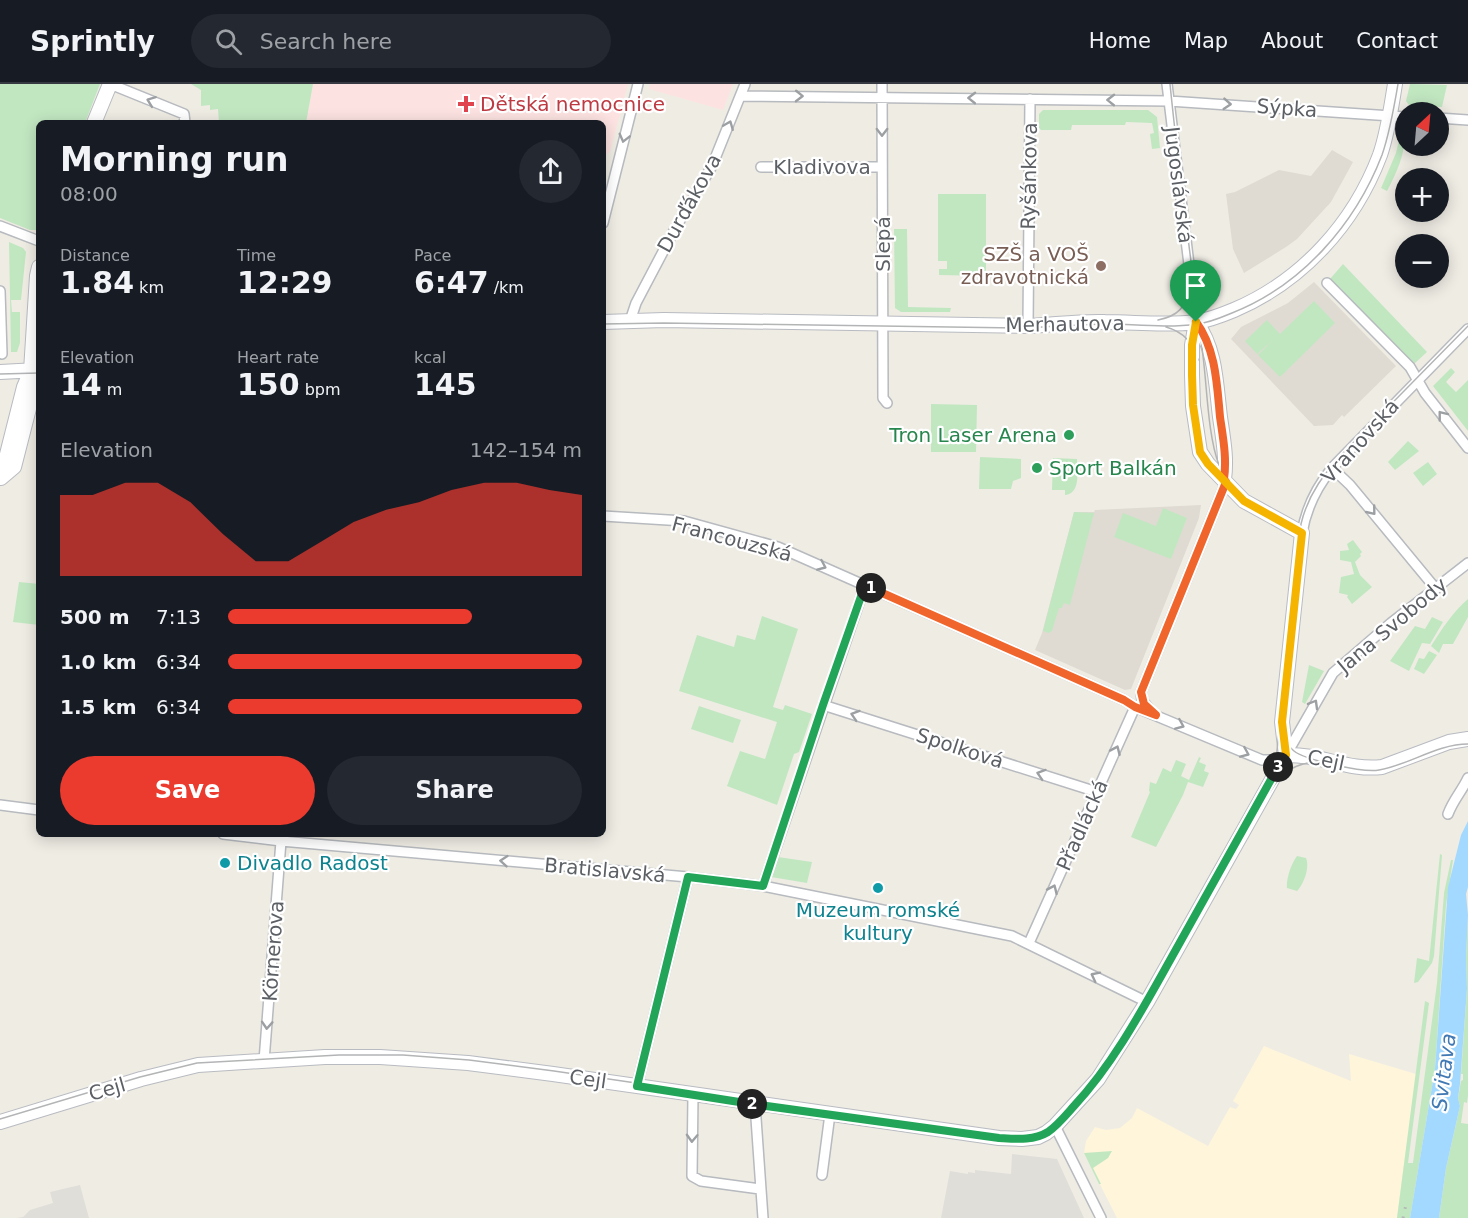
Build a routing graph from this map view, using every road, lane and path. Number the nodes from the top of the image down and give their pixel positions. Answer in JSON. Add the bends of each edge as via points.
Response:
{"nodes":[{"id":1,"x":110,"y":84,"type":"edge"},
{"id":2,"x":638,"y":84,"type":"edge"},
{"id":3,"x":746,"y":84,"type":"edge"},
{"id":4,"x":882,"y":84,"type":"edge"},
{"id":5,"x":1167,"y":84,"type":"edge"},
{"id":6,"x":1395,"y":84,"type":"edge"},
{"id":7,"x":741,"y":96,"type":"junction"},
{"id":8,"x":882,"y":97,"type":"junction"},
{"id":9,"x":1030,"y":99,"type":"junction"},
{"id":10,"x":1169,"y":101,"type":"junction"},
{"id":11,"x":1390,"y":116,"type":"junction"},
{"id":12,"x":1395,"y":116,"type":"edge"},
{"id":13,"x":1449,"y":119,"type":"edge"},
{"id":14,"x":95,"y":120,"type":"edge"},
{"id":15,"x":185,"y":120,"type":"edge"},
{"id":16,"x":1468,"y":120,"type":"edge"},
{"id":17,"x":761,"y":167,"type":"dead end"},
{"id":18,"x":882,"y":167,"type":"junction"},
{"id":19,"x":606,"y":211,"type":"edge"},
{"id":20,"x":0,"y":226,"type":"edge"},
{"id":21,"x":36,"y":240,"type":"edge"},
{"id":22,"x":1327,"y":283,"type":"dead end"},
{"id":23,"x":0,"y":291,"type":"edge"},
{"id":24,"x":630,"y":321,"type":"junction"},
{"id":25,"x":606,"y":322,"type":"edge"},
{"id":26,"x":1196,"y":322,"type":"junction"},
{"id":27,"x":36,"y":324,"type":"edge"},
{"id":28,"x":883,"y":324,"type":"junction"},
{"id":29,"x":1028,"y":326,"type":"junction"},
{"id":30,"x":1468,"y":329,"type":"edge"},
{"id":31,"x":2,"y":354,"type":"dead end"},
{"id":32,"x":35,"y":371,"type":"edge"},
{"id":33,"x":0,"y":372,"type":"edge"},
{"id":34,"x":1418,"y":380,"type":"junction"},
{"id":35,"x":887,"y":403,"type":"dead end"},
{"id":36,"x":1468,"y":448,"type":"edge"},
{"id":37,"x":1332,"y":468,"type":"junction"},
{"id":38,"x":1,"y":480,"type":"edge"},
{"id":39,"x":1225,"y":480,"type":"junction"},
{"id":40,"x":606,"y":516,"type":"edge"},
{"id":41,"x":1302,"y":533,"type":"junction"},
{"id":42,"x":1468,"y":563,"type":"edge"},
{"id":43,"x":865,"y":585,"type":"junction"},
{"id":44,"x":1436,"y":589,"type":"junction"},
{"id":45,"x":823,"y":705,"type":"junction"},
{"id":46,"x":1135,"y":707,"type":"junction"},
{"id":47,"x":1156,"y":715,"type":"junction"},
{"id":48,"x":1468,"y":739,"type":"edge"},
{"id":49,"x":1468,"y":744,"type":"edge"},
{"id":50,"x":1286,"y":755,"type":"junction"},
{"id":51,"x":1468,"y":778,"type":"edge"},
{"id":52,"x":1097,"y":792,"type":"junction"},
{"id":53,"x":0,"y":805,"type":"edge"},
{"id":54,"x":36,"y":810,"type":"edge"},
{"id":55,"x":1448,"y":814,"type":"dead end"},
{"id":56,"x":261,"y":837,"type":"edge"},
{"id":57,"x":281,"y":841,"type":"junction"},
{"id":58,"x":688,"y":877,"type":"junction"},
{"id":59,"x":763,"y":886,"type":"junction"},
{"id":60,"x":1029,"y":943,"type":"junction"},
{"id":61,"x":1147,"y":1002,"type":"junction"},
{"id":62,"x":264,"y":1061,"type":"junction"},
{"id":63,"x":637,"y":1086,"type":"junction"},
{"id":64,"x":693,"y":1095,"type":"junction"},
{"id":65,"x":755,"y":1104,"type":"junction"},
{"id":66,"x":830,"y":1114,"type":"junction"},
{"id":67,"x":0,"y":1122,"type":"edge"},
{"id":68,"x":1055,"y":1126,"type":"junction"},
{"id":69,"x":822,"y":1175,"type":"dead end"},
{"id":70,"x":760,"y":1189,"type":"junction"},
{"id":71,"x":763,"y":1218,"type":"edge"},
{"id":72,"x":1101,"y":1218,"type":"edge"}],
"edges":[{"from":1,"to":14,"type":"street"},
{"from":15,"to":1,"type":"street","one_way":true,"via":[[184,114]]},
{"from":2,"to":19,"type":"street","one_way":true},
{"from":3,"to":7,"type":"street","name":"Durďákova"},
{"from":4,"to":8,"type":"street","name":"Slepá"},
{"from":5,"to":10,"type":"street","name":"Jugoslávská"},
{"from":6,"to":11,"type":"street","name":"Merhautova"},
{"from":7,"to":8,"type":"street","name":"Sýpka","one_way":true},
{"from":24,"to":7,"type":"street","name":"Durďákova","one_way":true,"via":[[676,227],[712,166]]},
{"from":9,"to":8,"type":"street","name":"Sýpka","one_way":true},
{"from":8,"to":18,"type":"street","name":"Slepá","one_way":true},
{"from":10,"to":9,"type":"street","name":"Sýpka","one_way":true},
{"from":9,"to":29,"type":"street","name":"Ryšánkova"},
{"from":10,"to":11,"type":"street","name":"Sýpka","one_way":true},
{"from":10,"to":26,"type":"street","name":"Jugoslávská"},
{"from":11,"to":12,"type":"street","name":"Sýpka"},
{"from":11,"to":26,"type":"street","name":"Merhautova","via":[[1363,192],[1325,244],[1297,273],[1269,293],[1221,316]]},
{"from":13,"to":16,"type":"street"},
{"from":17,"to":18,"type":"street","name":"Kladivova"},
{"from":18,"to":28,"type":"street","name":"Slepá"},
{"from":20,"to":21,"type":"street"},
{"from":22,"to":34,"type":"street","via":[[1410,367]]},
{"from":23,"to":31,"type":"street"},
{"from":24,"to":25,"type":"street","name":"Merhautova"},
{"from":24,"to":28,"type":"street","name":"Merhautova"},
{"from":26,"to":29,"type":"street","name":"Merhautova"},
{"from":26,"to":39,"type":"street","name":"Jugoslávská","via":[[1206,339],[1215,373]]},
{"from":26,"to":39,"type":"street","name":"Jugoslávská","via":[[1192,375],[1200,452]]},
{"from":27,"to":32,"type":"street"},
{"from":28,"to":29,"type":"street","name":"Merhautova"},
{"from":28,"to":35,"type":"street","name":"Slepá","via":[[883,398]]},
{"from":30,"to":34,"type":"street","name":"Vranovská"},
{"from":32,"to":33,"type":"street"},
{"from":32,"to":38,"type":"street","via":[[24,387]]},
{"from":36,"to":34,"type":"street","one_way":true},
{"from":34,"to":37,"type":"street","name":"Vranovská"},
{"from":37,"to":41,"type":"street","name":"Vranovská","via":[[1312,499]]},
{"from":37,"to":44,"type":"street","one_way":true},
{"from":39,"to":41,"type":"street","name":"Jugoslávská","via":[[1251,506]]},
{"from":39,"to":47,"type":"street","via":[[1141,692],[1144,704]]},
{"from":40,"to":43,"type":"street","name":"Francouzská","one_way":true,"via":[[684,521],[778,547]]},
{"from":41,"to":50,"type":"street","name":"Vranovská","via":[[1282,722]]},
{"from":42,"to":44,"type":"street","name":"Jana Svobody"},
{"from":43,"to":45,"type":"street"},
{"from":43,"to":46,"type":"street","name":"Francouzská"},
{"from":50,"to":44,"type":"street","name":"Jana Svobody","one_way":true,"via":[[1333,673]]},
{"from":52,"to":45,"type":"street","name":"Spolková","one_way":true},
{"from":45,"to":59,"type":"street"},
{"from":46,"to":47,"type":"street","name":"Francouzská"},
{"from":52,"to":46,"type":"street","name":"Přadlácká","one_way":true},
{"from":47,"to":50,"type":"street","name":"Francouzská","one_way":true,"via":[[1259,759],[1276,760]]},
{"from":48,"to":49,"type":"street"},
{"from":48,"to":50,"type":"street","name":"Cejl","via":[[1374,768],[1308,755]]},
{"from":50,"to":61,"type":"street","name":"Cejl"},
{"from":51,"to":55,"type":"street"},
{"from":60,"to":52,"type":"street","name":"Přadlácká","one_way":true},
{"from":53,"to":54,"type":"street"},
{"from":56,"to":57,"type":"street","name":"Bratislavská"},
{"from":58,"to":57,"type":"street","name":"Bratislavská","one_way":true},
{"from":57,"to":62,"type":"street","name":"Körnerova","one_way":true},
{"from":58,"to":59,"type":"street","name":"Bratislavská"},
{"from":58,"to":63,"type":"street"},
{"from":59,"to":60,"type":"street","name":"Bratislavská","via":[[1012,936]]},
{"from":61,"to":60,"type":"street","name":"Bratislavská","one_way":true},
{"from":61,"to":68,"type":"street","name":"Cejl","via":[[1098,1079]]},
{"from":62,"to":63,"type":"street","name":"Cejl","via":[[402,1057]]},
{"from":62,"to":67,"type":"street","name":"Cejl","via":[[198,1065]]},
{"from":63,"to":64,"type":"street","name":"Cejl"},
{"from":64,"to":65,"type":"street","name":"Cejl"},
{"from":64,"to":70,"type":"street","one_way":true,"via":[[691,1171],[695,1180]]},
{"from":65,"to":66,"type":"street","name":"Cejl"},
{"from":65,"to":70,"type":"street"},
{"from":66,"to":68,"type":"street","name":"Cejl","via":[[999,1138],[1038,1137]]},
{"from":66,"to":69,"type":"street"},
{"from":68,"to":72,"type":"street"},
{"from":70,"to":71,"type":"street"}]}
